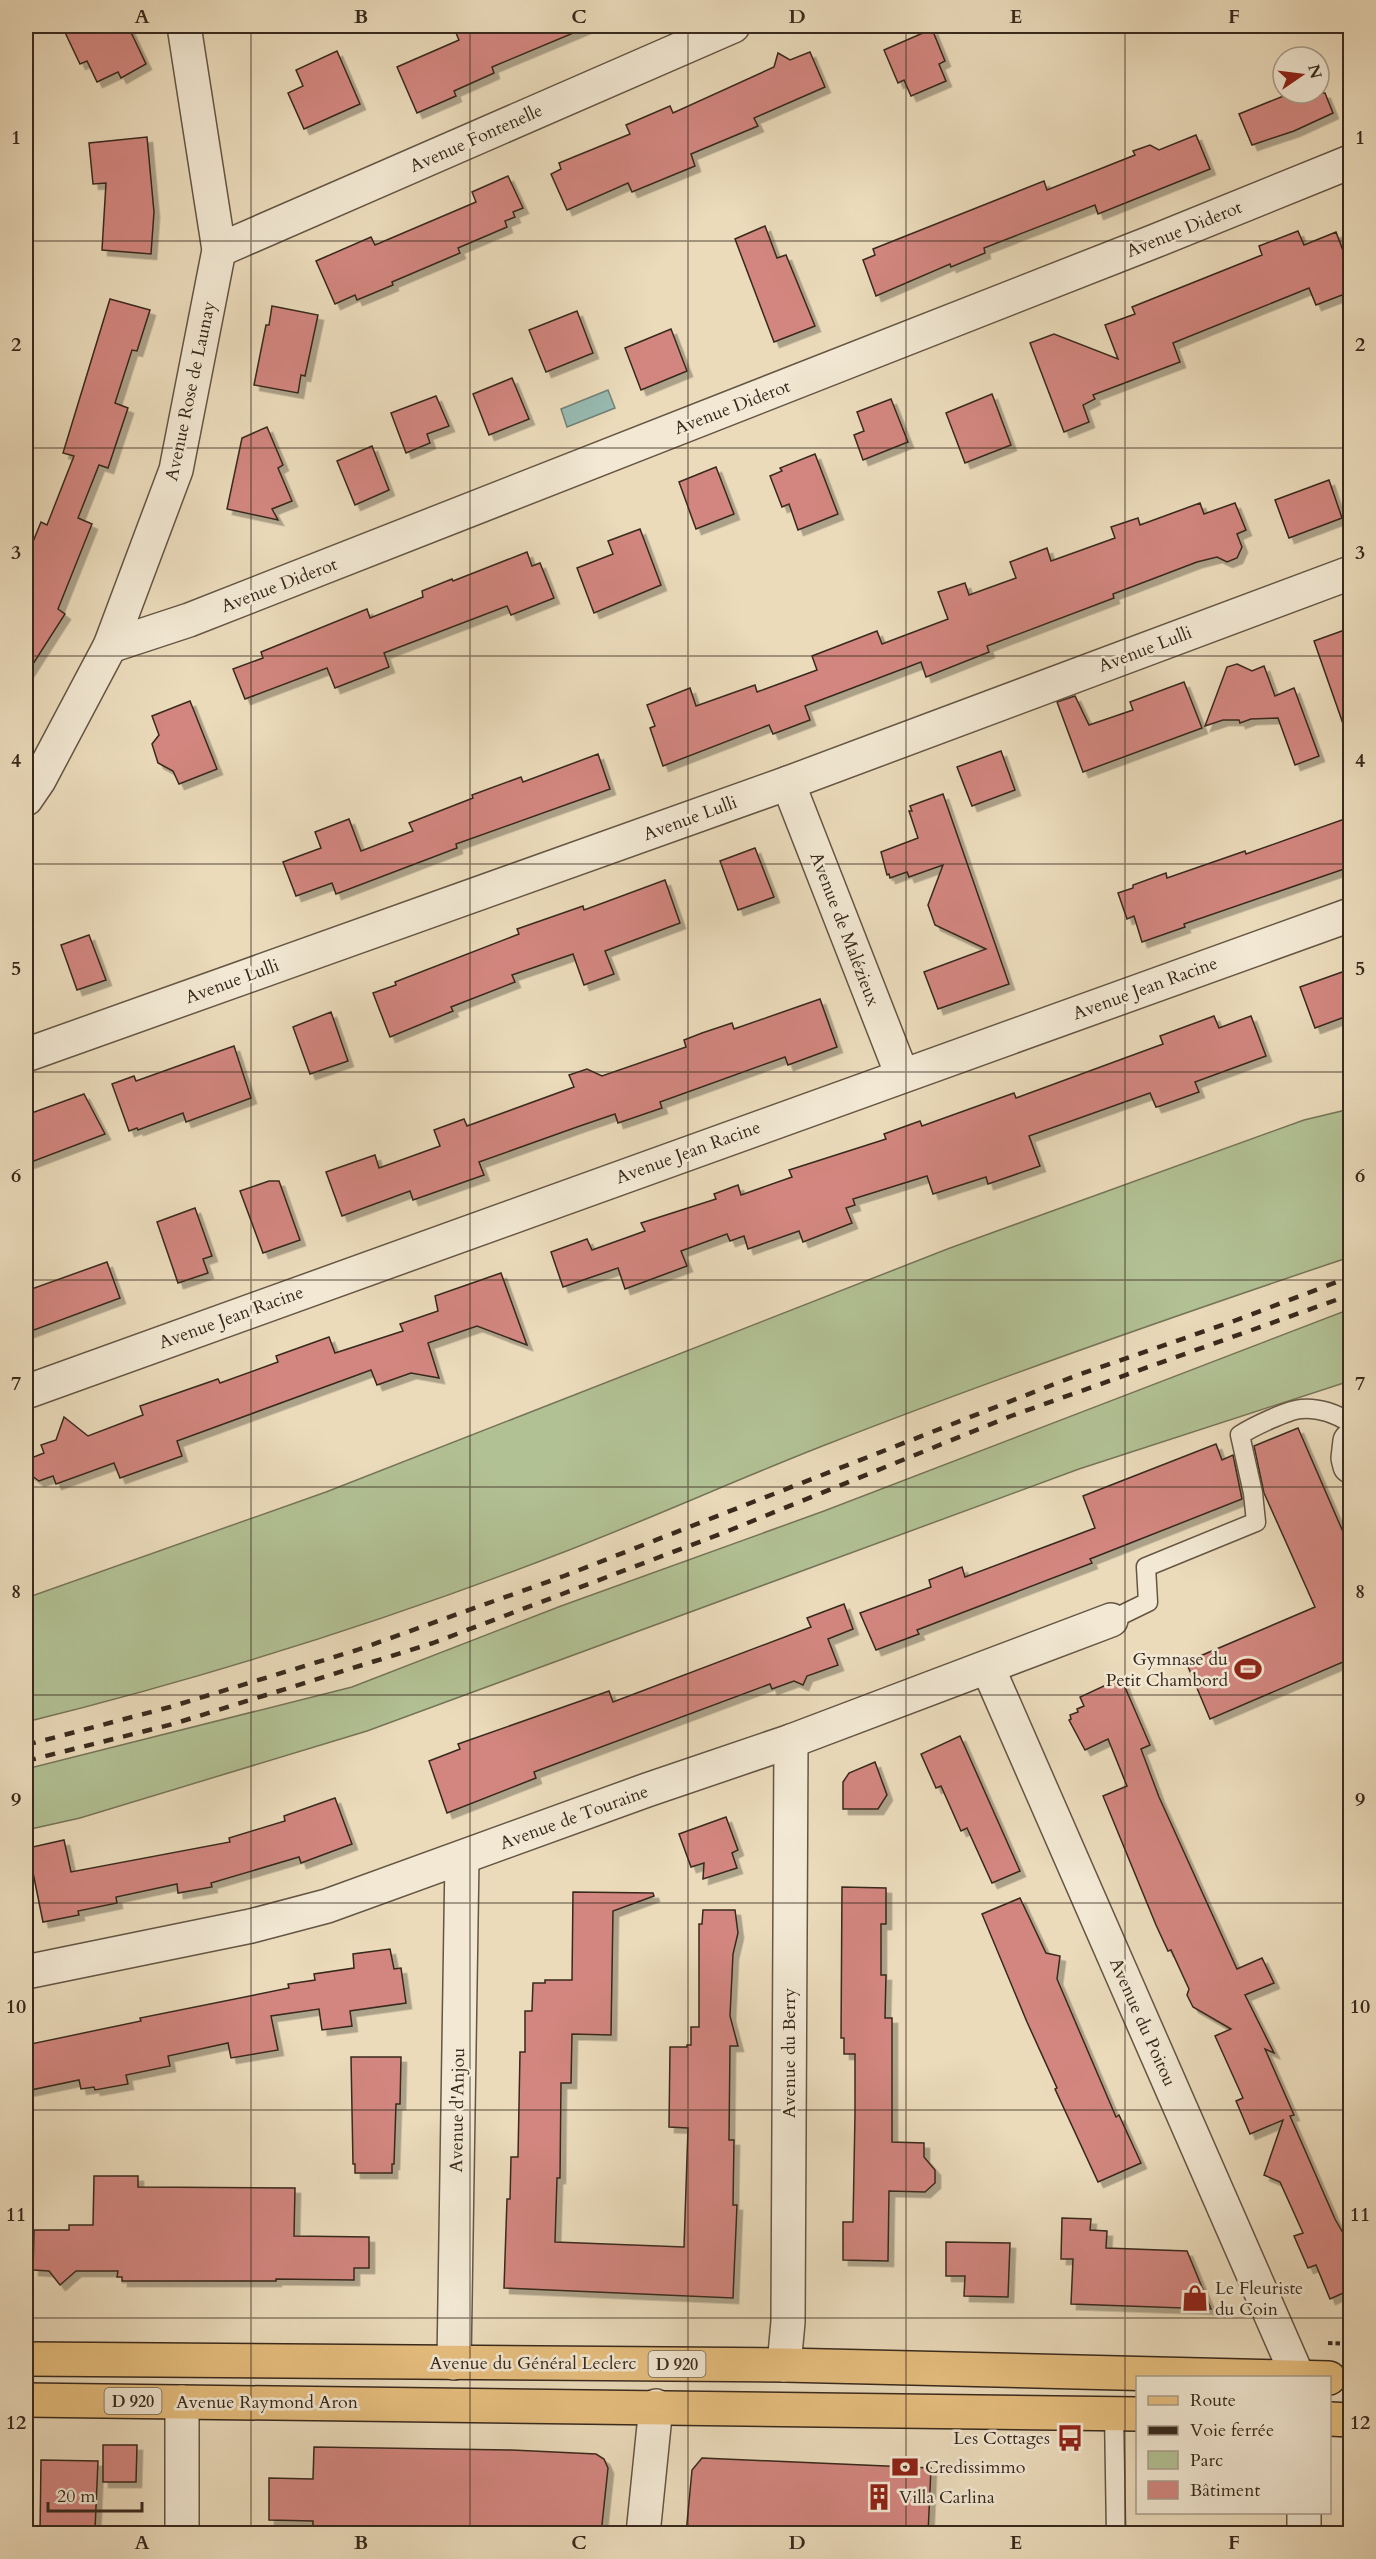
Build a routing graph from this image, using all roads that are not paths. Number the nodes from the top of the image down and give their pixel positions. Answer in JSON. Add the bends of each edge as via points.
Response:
{"nodes":[{"id":1,"x":184,"y":26,"type":"edge"},
{"id":2,"x":733,"y":26,"type":"edge"},
{"id":3,"x":1350,"y":162,"type":"edge"},
{"id":4,"x":219,"y":250,"type":"junction"},
{"id":5,"x":1350,"y":573,"type":"edge"},
{"id":6,"x":110,"y":646,"type":"junction"},
{"id":7,"x":788,"y":783,"type":"junction"},
{"id":8,"x":26,"y":799,"type":"edge"},
{"id":9,"x":1350,"y":915,"type":"edge"},
{"id":10,"x":26,"y":1055,"type":"edge"},
{"id":11,"x":902,"y":1075,"type":"junction"},
{"id":12,"x":26,"y":1392,"type":"edge"},
{"id":13,"x":1350,"y":1423,"type":"edge"},
{"id":14,"x":1350,"y":1441,"type":"edge"},
{"id":15,"x":1350,"y":1466,"type":"edge"},
{"id":16,"x":1111,"y":1620,"type":"joint"},
{"id":17,"x":988,"y":1668,"type":"junction"},
{"id":18,"x":791,"y":1741,"type":"junction"},
{"id":19,"x":462,"y":1858,"type":"junction"},
{"id":20,"x":26,"y":1972,"type":"edge"},
{"id":21,"x":26,"y":2359,"type":"edge"},
{"id":22,"x":454,"y":2363,"type":"junction"},
{"id":23,"x":784,"y":2365,"type":"junction"},
{"id":24,"x":1255,"y":2376,"type":"edge"},
{"id":25,"x":1298,"y":2376,"type":"edge"},
{"id":26,"x":1331,"y":2378,"type":"edge"},
{"id":27,"x":1350,"y":2378,"type":"edge"},
{"id":28,"x":26,"y":2400,"type":"edge"},
{"id":29,"x":182,"y":2402,"type":"junction"},
{"id":30,"x":656,"y":2406,"type":"junction"},
{"id":31,"x":1126,"y":2413,"type":"edge"},
{"id":32,"x":1331,"y":2419,"type":"edge"},
{"id":33,"x":1350,"y":2420,"type":"edge"},
{"id":34,"x":1304,"y":2514,"type":"edge"},
{"id":35,"x":182,"y":2534,"type":"edge"},
{"id":36,"x":643,"y":2534,"type":"edge"},
{"id":37,"x":1116,"y":2534,"type":"edge"},
{"id":38,"x":1304,"y":2534,"type":"edge"}],
"edges":[{"from":1,"to":4,"type":"street","name":"Avenue Rose de Launay"},
{"from":2,"to":4,"type":"street","name":"Avenue Fontenelle"},
{"from":3,"to":6,"type":"street","name":"Avenue Diderot","via":[[189,620]]},
{"from":4,"to":6,"type":"street","name":"Avenue Rose de Launay","via":[[176,470]]},
{"from":5,"to":7,"type":"street","name":"Avenue Lulli"},
{"from":6,"to":8,"type":"street","name":"Avenue Rose de Launay"},
{"from":7,"to":10,"type":"street","name":"Avenue Lulli"},
{"from":7,"to":11,"type":"street","name":"Avenue de Malézieux"},
{"from":9,"to":11,"type":"street","name":"Avenue Jean Racine"},
{"from":11,"to":12,"type":"street","name":"Avenue Jean Racine"},
{"from":13,"to":16,"type":"lane","via":[[1336,1413],[1302,1409],[1240,1435],[1256,1522],[1146,1567],[1148,1602]]},
{"from":14,"to":15,"type":"street"},
{"from":16,"to":17,"type":"street","name":"Avenue de Touraine"},
{"from":17,"to":18,"type":"street","name":"Avenue de Touraine"},
{"from":17,"to":25,"type":"street","name":"Avenue du Poitou"},
{"from":18,"to":19,"type":"street","name":"Avenue de Touraine"},
{"from":18,"to":23,"type":"street","name":"Avenue du Berry","via":[[788,2322]]},
{"from":19,"to":20,"type":"street","name":"Avenue de Touraine","via":[[327,1906],[251,1926]]},
{"from":19,"to":22,"type":"street","name":"Avenue d'Anjou"},
{"from":21,"to":22,"type":"main road","name":"Avenue du Général Leclerc","number":"D 920"},
{"from":22,"to":23,"type":"main road","name":"Avenue du Général Leclerc","number":"D 920"},
{"from":23,"to":24,"type":"main road","name":"Avenue du Général Leclerc","number":"D 920"},
{"from":26,"to":27,"type":"main road","name":"Avenue du Général Leclerc","number":"D 920"},
{"from":28,"to":29,"type":"main road","name":"Avenue Raymond Aron","number":"D 920"},
{"from":29,"to":30,"type":"main road","name":"Avenue Raymond Aron","number":"D 920"},
{"from":29,"to":35,"type":"street"},
{"from":30,"to":31,"type":"main road","number":"D 920"},
{"from":30,"to":36,"type":"street"},
{"from":31,"to":37,"type":"lane"},
{"from":32,"to":33,"type":"main road"},
{"from":34,"to":38,"type":"street"}]}
